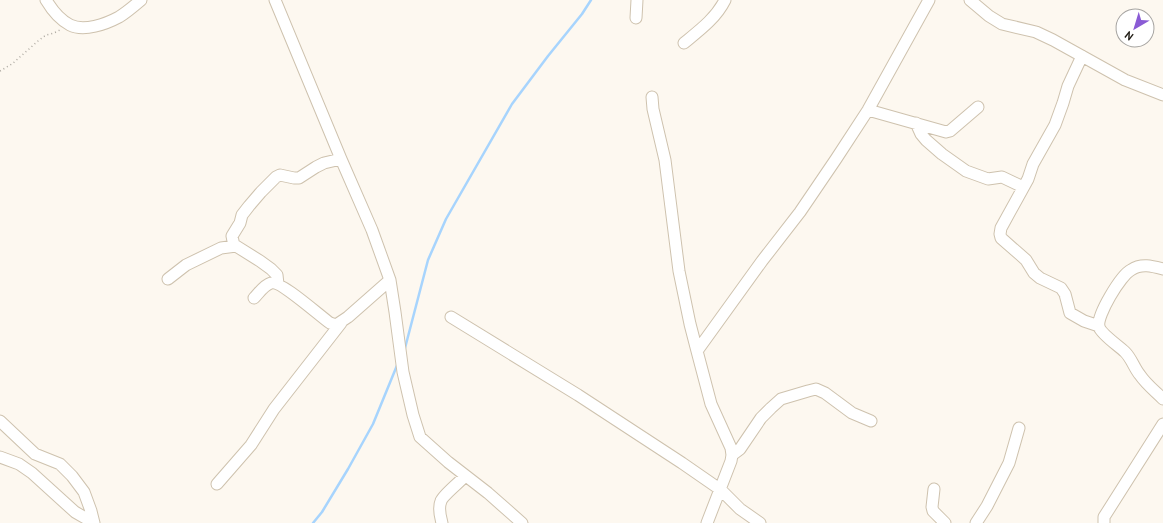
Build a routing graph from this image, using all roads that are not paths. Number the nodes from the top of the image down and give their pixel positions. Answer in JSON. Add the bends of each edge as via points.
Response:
{"nodes":[{"id":1,"x":46,"y":0,"type":"edge"},
{"id":2,"x":141,"y":0,"type":"edge"},
{"id":3,"x":275,"y":0,"type":"edge"},
{"id":4,"x":637,"y":0,"type":"edge"},
{"id":5,"x":725,"y":0,"type":"edge"},
{"id":6,"x":929,"y":0,"type":"edge"},
{"id":7,"x":970,"y":0,"type":"edge"},
{"id":8,"x":636,"y":18,"type":"dead end"},
{"id":9,"x":684,"y":43,"type":"dead end"},
{"id":10,"x":1082,"y":56,"type":"junction"},
{"id":11,"x":1163,"y":96,"type":"edge"},
{"id":12,"x":652,"y":97,"type":"dead end"},
{"id":13,"x":978,"y":107,"type":"dead end"},
{"id":14,"x":868,"y":110,"type":"junction"},
{"id":15,"x":916,"y":123,"type":"junction"},
{"id":16,"x":341,"y":159,"type":"junction"},
{"id":17,"x":1023,"y":187,"type":"junction"},
{"id":18,"x":234,"y":246,"type":"junction"},
{"id":19,"x":1163,"y":269,"type":"edge"},
{"id":20,"x":168,"y":279,"type":"dead end"},
{"id":21,"x":390,"y":280,"type":"junction"},
{"id":22,"x":278,"y":284,"type":"junction"},
{"id":23,"x":254,"y":298,"type":"dead end"},
{"id":24,"x":450,"y":317,"type":"dead end"},
{"id":25,"x":340,"y":323,"type":"junction"},
{"id":26,"x":1099,"y":326,"type":"junction"},
{"id":27,"x":697,"y":351,"type":"junction"},
{"id":28,"x":1163,"y":399,"type":"edge"},
{"id":29,"x":0,"y":421,"type":"edge"},
{"id":30,"x":872,"y":422,"type":"dead end"},
{"id":31,"x":1163,"y":424,"type":"edge"},
{"id":32,"x":1019,"y":428,"type":"dead end"},
{"id":33,"x":732,"y":455,"type":"junction"},
{"id":34,"x":0,"y":457,"type":"edge"},
{"id":35,"x":465,"y":476,"type":"junction"},
{"id":36,"x":217,"y":484,"type":"dead end"},
{"id":37,"x":934,"y":489,"type":"dead end"},
{"id":38,"x":721,"y":490,"type":"junction"},
{"id":39,"x":94,"y":523,"type":"edge"},
{"id":40,"x":442,"y":523,"type":"edge"},
{"id":41,"x":522,"y":523,"type":"edge"},
{"id":42,"x":707,"y":523,"type":"edge"},
{"id":43,"x":760,"y":523,"type":"edge"},
{"id":44,"x":945,"y":523,"type":"edge"},
{"id":45,"x":976,"y":523,"type":"edge"},
{"id":46,"x":1104,"y":523,"type":"edge"}],
"edges":[{"from":1,"to":2,"type":"street","via":[[62,20],[71,26],[88,27],[120,17]]},
{"from":3,"to":16,"type":"street"},
{"from":4,"to":8,"type":"street"},
{"from":5,"to":9,"type":"street","via":[[708,23]]},
{"from":6,"to":14,"type":"street"},
{"from":7,"to":10,"type":"street","via":[[1002,24],[1036,32]]},
{"from":10,"to":11,"type":"street","via":[[1125,80]]},
{"from":10,"to":17,"type":"street","via":[[1068,86],[1055,125]]},
{"from":12,"to":27,"type":"street","via":[[665,160],[679,271]]},
{"from":13,"to":15,"type":"street","via":[[950,131]]},
{"from":14,"to":15,"type":"street"},
{"from":14,"to":27,"type":"street","via":[[800,212]]},
{"from":15,"to":17,"type":"street","via":[[926,140],[966,171],[988,179],[1002,177]]},
{"from":16,"to":18,"type":"street","via":[[324,163],[299,178],[280,175],[276,177],[242,215],[232,236]]},
{"from":16,"to":21,"type":"street","via":[[372,230]]},
{"from":17,"to":26,"type":"street","via":[[1001,228],[1001,238],[1026,260],[1034,273],[1061,288],[1070,313]]},
{"from":18,"to":20,"type":"street","via":[[221,248],[186,265]]},
{"from":18,"to":22,"type":"street","via":[[271,269],[277,275]]},
{"from":19,"to":26,"type":"street","via":[[1138,266],[1123,276],[1106,304],[1099,319]]},
{"from":21,"to":25,"type":"street"},
{"from":21,"to":35,"type":"street","via":[[403,372],[420,437]]},
{"from":22,"to":23,"type":"street","via":[[270,284]]},
{"from":22,"to":25,"type":"street","via":[[330,323]]},
{"from":24,"to":38,"type":"street","via":[[578,395]]},
{"from":25,"to":36,"type":"street","via":[[274,409],[251,445]]},
{"from":26,"to":28,"type":"street","via":[[1126,353],[1139,374]]},
{"from":27,"to":33,"type":"street","via":[[712,404]]},
{"from":29,"to":39,"type":"street","via":[[35,454],[60,464],[72,476],[84,492]]},
{"from":30,"to":33,"type":"street","via":[[852,413],[816,389],[781,399],[761,418],[740,449]]},
{"from":31,"to":46,"type":"street","via":[[1104,517]]},
{"from":32,"to":45,"type":"street","via":[[1009,463]]},
{"from":33,"to":38,"type":"street"},
{"from":34,"to":39,"type":"street","via":[[25,468],[75,512]]},
{"from":35,"to":40,"type":"street","via":[[441,500]]},
{"from":35,"to":41,"type":"street"},
{"from":37,"to":44,"type":"street","via":[[933,512]]},
{"from":38,"to":42,"type":"street"},
{"from":38,"to":43,"type":"street","via":[[740,509]]}]}
